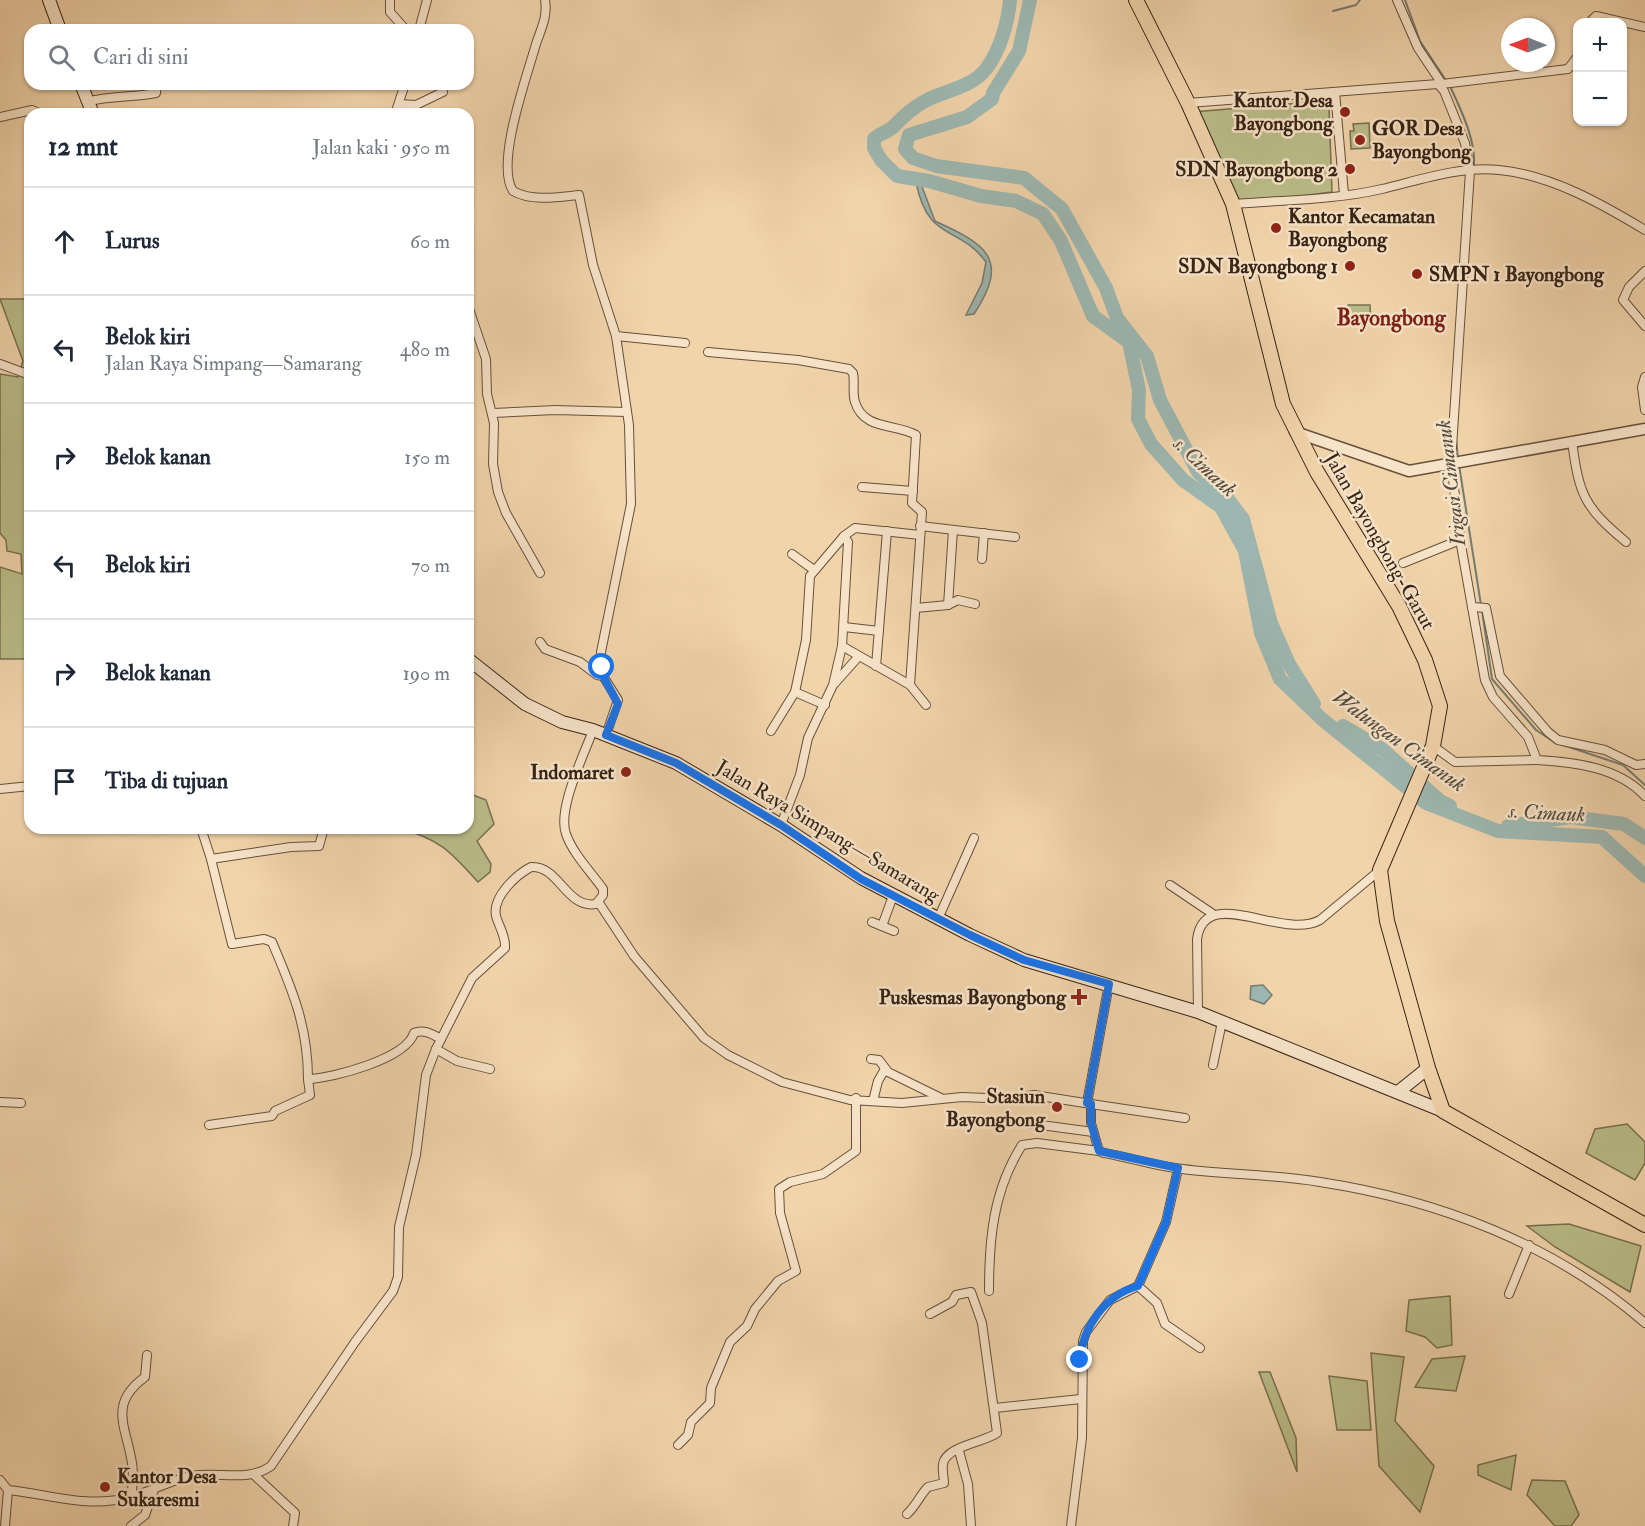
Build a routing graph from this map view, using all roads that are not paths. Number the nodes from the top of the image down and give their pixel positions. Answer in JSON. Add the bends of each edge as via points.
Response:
{"nodes":[{"id":1,"x":49,"y":0,"type":"edge"},
{"id":2,"x":390,"y":0,"type":"edge"},
{"id":3,"x":427,"y":0,"type":"edge"},
{"id":4,"x":545,"y":0,"type":"edge"},
{"id":5,"x":1136,"y":0,"type":"edge"},
{"id":6,"x":1397,"y":0,"type":"edge"},
{"id":7,"x":1627,"y":23,"type":"edge"},
{"id":8,"x":58,"y":24,"type":"edge"},
{"id":9,"x":401,"y":24,"type":"edge"},
{"id":10,"x":421,"y":24,"type":"edge"},
{"id":11,"x":1645,"y":27,"type":"edge"},
{"id":12,"x":1573,"y":62,"type":"edge"},
{"id":13,"x":1445,"y":84,"type":"junction"},
{"id":14,"x":83,"y":90,"type":"edge"},
{"id":15,"x":156,"y":90,"type":"edge"},
{"id":16,"x":403,"y":90,"type":"edge"},
{"id":17,"x":443,"y":92,"type":"dead end"},
{"id":18,"x":1335,"y":92,"type":"junction"},
{"id":19,"x":1188,"y":103,"type":"junction"},
{"id":20,"x":399,"y":104,"type":"junction"},
{"id":21,"x":88,"y":108,"type":"edge"},
{"id":22,"x":92,"y":108,"type":"edge"},
{"id":23,"x":397,"y":108,"type":"edge"},
{"id":24,"x":24,"y":112,"type":"edge"},
{"id":25,"x":0,"y":117,"type":"edge"},
{"id":26,"x":1475,"y":170,"type":"junction"},
{"id":27,"x":1344,"y":194,"type":"junction"},
{"id":28,"x":1233,"y":204,"type":"junction"},
{"id":29,"x":1645,"y":230,"type":"edge"},
{"id":30,"x":1645,"y":272,"type":"edge"},
{"id":31,"x":474,"y":324,"type":"edge"},
{"id":32,"x":1645,"y":326,"type":"edge"},
{"id":33,"x":616,"y":336,"type":"junction"},
{"id":34,"x":685,"y":343,"type":"dead end"},
{"id":35,"x":708,"y":352,"type":"dead end"},
{"id":36,"x":0,"y":364,"type":"edge"},
{"id":37,"x":24,"y":373,"type":"edge"},
{"id":38,"x":1645,"y":377,"type":"edge"},
{"id":39,"x":1645,"y":410,"type":"edge"},
{"id":40,"x":627,"y":412,"type":"junction"},
{"id":41,"x":493,"y":413,"type":"junction"},
{"id":42,"x":1645,"y":429,"type":"edge"},
{"id":43,"x":1295,"y":432,"type":"junction"},
{"id":44,"x":1572,"y":441,"type":"junction"},
{"id":45,"x":1453,"y":463,"type":"junction"},
{"id":46,"x":861,"y":487,"type":"dead end"},
{"id":47,"x":913,"y":491,"type":"junction"},
{"id":48,"x":920,"y":530,"type":"junction"},
{"id":49,"x":953,"y":530,"type":"junction"},
{"id":50,"x":886,"y":531,"type":"junction"},
{"id":51,"x":984,"y":533,"type":"junction"},
{"id":52,"x":844,"y":536,"type":"junction"},
{"id":53,"x":1015,"y":537,"type":"dead end"},
{"id":54,"x":1460,"y":540,"type":"junction"},
{"id":55,"x":1626,"y":542,"type":"dead end"},
{"id":56,"x":792,"y":554,"type":"dead end"},
{"id":57,"x":982,"y":559,"type":"dead end"},
{"id":58,"x":1403,"y":562,"type":"dead end"},
{"id":59,"x":814,"y":570,"type":"junction"},
{"id":60,"x":540,"y":573,"type":"dead end"},
{"id":61,"x":975,"y":604,"type":"dead end"},
{"id":62,"x":948,"y":605,"type":"junction"},
{"id":63,"x":1473,"y":607,"type":"junction"},
{"id":64,"x":916,"y":608,"type":"junction"},
{"id":65,"x":844,"y":627,"type":"junction"},
{"id":66,"x":879,"y":631,"type":"junction"},
{"id":67,"x":540,"y":642,"type":"dead end"},
{"id":68,"x":842,"y":646,"type":"junction"},
{"id":69,"x":859,"y":656,"type":"junction"},
{"id":70,"x":474,"y":664,"type":"edge"},
{"id":71,"x":876,"y":666,"type":"junction"},
{"id":72,"x":603,"y":676,"type":"junction"},
{"id":73,"x":833,"y":685,"type":"junction"},
{"id":74,"x":910,"y":685,"type":"junction"},
{"id":75,"x":795,"y":692,"type":"junction"},
{"id":76,"x":825,"y":705,"type":"junction"},
{"id":77,"x":926,"y":705,"type":"dead end"},
{"id":78,"x":593,"y":730,"type":"junction"},
{"id":79,"x":771,"y":731,"type":"dead end"},
{"id":80,"x":606,"y":735,"type":"junction"},
{"id":81,"x":1430,"y":752,"type":"junction"},
{"id":82,"x":1537,"y":760,"type":"junction"},
{"id":83,"x":1640,"y":766,"type":"edge"},
{"id":84,"x":1625,"y":776,"type":"junction"},
{"id":85,"x":24,"y":787,"type":"edge"},
{"id":86,"x":0,"y":789,"type":"edge"},
{"id":87,"x":1645,"y":795,"type":"edge"},
{"id":88,"x":781,"y":825,"type":"junction"},
{"id":89,"x":203,"y":834,"type":"edge"},
{"id":90,"x":322,"y":834,"type":"edge"},
{"id":91,"x":974,"y":838,"type":"dead end"},
{"id":92,"x":211,"y":858,"type":"junction"},
{"id":93,"x":1380,"y":870,"type":"junction"},
{"id":94,"x":1170,"y":885,"type":"dead end"},
{"id":95,"x":893,"y":896,"type":"junction"},
{"id":96,"x":598,"y":903,"type":"junction"},
{"id":97,"x":1212,"y":914,"type":"junction"},
{"id":98,"x":938,"y":919,"type":"junction"},
{"id":99,"x":872,"y":922,"type":"dead end"},
{"id":100,"x":882,"y":926,"type":"junction"},
{"id":101,"x":894,"y":931,"type":"dead end"},
{"id":102,"x":1109,"y":984,"type":"junction"},
{"id":103,"x":1198,"y":1012,"type":"junction"},
{"id":104,"x":1222,"y":1022,"type":"junction"},
{"id":105,"x":441,"y":1039,"type":"junction"},
{"id":106,"x":436,"y":1049,"type":"junction"},
{"id":107,"x":871,"y":1059,"type":"dead end"},
{"id":108,"x":1213,"y":1065,"type":"dead end"},
{"id":109,"x":1428,"y":1068,"type":"junction"},
{"id":110,"x":490,"y":1069,"type":"dead end"},
{"id":111,"x":885,"y":1069,"type":"junction"},
{"id":112,"x":308,"y":1079,"type":"junction"},
{"id":113,"x":1398,"y":1092,"type":"junction"},
{"id":114,"x":856,"y":1098,"type":"junction"},
{"id":115,"x":941,"y":1098,"type":"junction"},
{"id":116,"x":873,"y":1101,"type":"junction"},
{"id":117,"x":0,"y":1102,"type":"edge"},
{"id":118,"x":21,"y":1103,"type":"dead end"},
{"id":119,"x":1089,"y":1103,"type":"junction"},
{"id":120,"x":1443,"y":1111,"type":"junction"},
{"id":121,"x":1185,"y":1118,"type":"dead end"},
{"id":122,"x":1026,"y":1123,"type":"dead end"},
{"id":123,"x":209,"y":1125,"type":"dead end"},
{"id":124,"x":1093,"y":1132,"type":"junction"},
{"id":125,"x":1099,"y":1151,"type":"junction"},
{"id":126,"x":1178,"y":1168,"type":"junction"},
{"id":127,"x":1645,"y":1225,"type":"edge"},
{"id":128,"x":1529,"y":1245,"type":"junction"},
{"id":129,"x":1138,"y":1286,"type":"junction"},
{"id":130,"x":989,"y":1291,"type":"dead end"},
{"id":131,"x":1509,"y":1294,"type":"dead end"},
{"id":132,"x":930,"y":1314,"type":"dead end"},
{"id":133,"x":1645,"y":1323,"type":"edge"},
{"id":134,"x":1200,"y":1348,"type":"dead end"},
{"id":135,"x":147,"y":1355,"type":"dead end"},
{"id":136,"x":1081,"y":1399,"type":"junction"},
{"id":137,"x":995,"y":1408,"type":"junction"},
{"id":138,"x":678,"y":1445,"type":"dead end"},
{"id":139,"x":958,"y":1451,"type":"junction"},
{"id":140,"x":253,"y":1474,"type":"junction"},
{"id":141,"x":0,"y":1480,"type":"edge"},
{"id":142,"x":155,"y":1487,"type":"junction"},
{"id":143,"x":8,"y":1490,"type":"junction"},
{"id":144,"x":132,"y":1496,"type":"junction"},
{"id":145,"x":907,"y":1514,"type":"dead end"},
{"id":146,"x":5,"y":1526,"type":"edge"},
{"id":147,"x":131,"y":1526,"type":"edge"},
{"id":148,"x":293,"y":1526,"type":"edge"},
{"id":149,"x":971,"y":1526,"type":"edge"},
{"id":150,"x":1071,"y":1526,"type":"edge"}],
"edges":[{"from":1,"to":8,"type":"main road"},
{"from":2,"to":9,"type":"street","via":[[390,12]]},
{"from":3,"to":10,"type":"street"},
{"from":4,"to":33,"type":"street","via":[[544,21],[517,107],[508,184],[528,198],[579,195],[593,266]]},
{"from":5,"to":19,"type":"main road","name":"Jalan Bayongbong-Garut"},
{"from":6,"to":13,"type":"street","via":[[1418,48]]},
{"from":7,"to":11,"type":"street"},
{"from":12,"to":13,"type":"street","via":[[1568,69]]},
{"from":13,"to":18,"type":"street"},
{"from":13,"to":26,"type":"street"},
{"from":14,"to":21,"type":"main road"},
{"from":15,"to":22,"type":"street","via":[[129,98],[108,96]]},
{"from":16,"to":20,"type":"street"},
{"from":17,"to":20,"type":"street","via":[[416,105]]},
{"from":18,"to":19,"type":"street"},
{"from":18,"to":27,"type":"street"},
{"from":19,"to":28,"type":"main road","name":"Jalan Bayongbong-Garut"},
{"from":20,"to":23,"type":"street"},
{"from":24,"to":25,"type":"street"},
{"from":26,"to":27,"type":"street"},
{"from":26,"to":29,"type":"street","via":[[1517,173],[1567,189]]},
{"from":26,"to":45,"type":"street"},
{"from":27,"to":28,"type":"street"},
{"from":28,"to":43,"type":"main road","name":"Jalan Bayongbong-Garut","via":[[1283,404]]},
{"from":30,"to":32,"type":"street","via":[[1629,287],[1623,300]]},
{"from":31,"to":41,"type":"street","via":[[486,359],[487,394]]},
{"from":33,"to":34,"type":"street"},
{"from":33,"to":40,"type":"street"},
{"from":35,"to":47,"type":"street","via":[[798,360],[852,370],[855,403],[863,416],[916,435]]},
{"from":36,"to":37,"type":"street"},
{"from":38,"to":39,"type":"street"},
{"from":40,"to":41,"type":"street"},
{"from":40,"to":72,"type":"street","via":[[631,504],[602,652]]},
{"from":41,"to":60,"type":"street","via":[[493,464],[498,492]]},
{"from":42,"to":44,"type":"street"},
{"from":43,"to":45,"type":"street","via":[[1402,470]]},
{"from":43,"to":81,"type":"main road","name":"Jalan Bayongbong-Garut","via":[[1382,574],[1425,660],[1440,706]]},
{"from":44,"to":45,"type":"street"},
{"from":44,"to":55,"type":"street","via":[[1579,485],[1595,514]]},
{"from":45,"to":54,"type":"street"},
{"from":46,"to":47,"type":"street"},
{"from":47,"to":48,"type":"street","via":[[912,503],[922,512]]},
{"from":48,"to":49,"type":"street"},
{"from":48,"to":50,"type":"street"},
{"from":48,"to":64,"type":"street"},
{"from":49,"to":51,"type":"street"},
{"from":49,"to":62,"type":"street"},
{"from":50,"to":52,"type":"street","via":[[855,528]]},
{"from":50,"to":66,"type":"street"},
{"from":51,"to":53,"type":"street"},
{"from":51,"to":57,"type":"street"},
{"from":52,"to":59,"type":"street"},
{"from":52,"to":65,"type":"street","via":[[848,542]]},
{"from":54,"to":58,"type":"street"},
{"from":54,"to":63,"type":"street"},
{"from":56,"to":59,"type":"street"},
{"from":59,"to":75,"type":"street","via":[[810,576],[806,640]]},
{"from":61,"to":62,"type":"street","via":[[958,600]]},
{"from":62,"to":64,"type":"street"},
{"from":63,"to":82,"type":"street","via":[[1485,680],[1493,697],[1528,737]]},
{"from":63,"to":83,"type":"street","via":[[1485,607],[1500,675],[1548,732],[1558,740],[1605,750]]},
{"from":64,"to":74,"type":"street"},
{"from":65,"to":66,"type":"street"},
{"from":65,"to":68,"type":"street"},
{"from":66,"to":71,"type":"street"},
{"from":67,"to":72,"type":"street","via":[[545,649]]},
{"from":68,"to":69,"type":"street"},
{"from":68,"to":73,"type":"street"},
{"from":69,"to":71,"type":"street"},
{"from":69,"to":73,"type":"street"},
{"from":70,"to":78,"type":"main road","name":"Jalan Raya Simpang—Samarang","via":[[525,704],[562,722]]},
{"from":71,"to":74,"type":"street"},
{"from":72,"to":80,"type":"street","via":[[618,704]]},
{"from":73,"to":76,"type":"street"},
{"from":74,"to":77,"type":"street"},
{"from":75,"to":76,"type":"street"},
{"from":75,"to":79,"type":"street"},
{"from":76,"to":88,"type":"street","via":[[808,738],[800,775]]},
{"from":78,"to":80,"type":"main road","name":"Jalan Raya Simpang—Samarang"},
{"from":78,"to":96,"type":"street","via":[[564,822],[569,842],[603,889]]},
{"from":80,"to":88,"type":"main road","name":"Jalan Raya Simpang—Samarang","via":[[676,763]]},
{"from":81,"to":82,"type":"street","via":[[1455,762]]},
{"from":81,"to":93,"type":"main road","name":"Jalan Bayongbong-Garut"},
{"from":82,"to":84,"type":"street","via":[[1580,764]]},
{"from":83,"to":84,"type":"street"},
{"from":84,"to":87,"type":"street"},
{"from":85,"to":86,"type":"street"},
{"from":88,"to":95,"type":"main road","name":"Jalan Raya Simpang—Samarang","via":[[829,859]]},
{"from":89,"to":92,"type":"street"},
{"from":90,"to":92,"type":"street","via":[[319,846]]},
{"from":91,"to":98,"type":"street"},
{"from":92,"to":112,"type":"street","via":[[232,944],[264,939],[272,942],[290,982],[307,1041]]},
{"from":93,"to":97,"type":"street","via":[[1320,920],[1304,927]]},
{"from":93,"to":109,"type":"main road","name":"Jalan Bayongbong-Garut","via":[[1387,921]]},
{"from":94,"to":97,"type":"street"},
{"from":95,"to":98,"type":"main road","name":"Jalan Raya Simpang—Samarang"},
{"from":95,"to":100,"type":"street"},
{"from":96,"to":105,"type":"street","via":[[581,903],[542,867],[523,871],[496,907],[505,948],[472,978]]},
{"from":96,"to":114,"type":"street","via":[[634,956],[704,1038],[728,1055],[782,1082],[841,1098]]},
{"from":97,"to":103,"type":"street","via":[[1199,928]]},
{"from":98,"to":102,"type":"main road","name":"Jalan Raya Simpang—Samarang","via":[[1024,960]]},
{"from":99,"to":100,"type":"street"},
{"from":100,"to":101,"type":"street"},
{"from":102,"to":103,"type":"main road","name":"Jalan Raya Simpang—Samarang"},
{"from":102,"to":119,"type":"street"},
{"from":103,"to":104,"type":"main road","name":"Jalan Raya Simpang—Samarang"},
{"from":104,"to":108,"type":"street"},
{"from":104,"to":113,"type":"main road","name":"Jalan Raya Simpang—Samarang"},
{"from":105,"to":106,"type":"street"},
{"from":105,"to":112,"type":"street","via":[[431,1033],[414,1033],[409,1044],[369,1065]]},
{"from":106,"to":110,"type":"street","via":[[457,1061]]},
{"from":106,"to":140,"type":"street","via":[[422,1097],[416,1155],[399,1227],[398,1276],[393,1291],[271,1466]]},
{"from":107,"to":111,"type":"street","via":[[879,1060]]},
{"from":109,"to":113,"type":"main road"},
{"from":109,"to":120,"type":"main road","name":"Jalan Bayongbong-Garut"},
{"from":111,"to":115,"type":"street"},
{"from":111,"to":116,"type":"street"},
{"from":112,"to":123,"type":"street","via":[[310,1095],[272,1116]]},
{"from":113,"to":120,"type":"main road","name":"Jalan Raya Simpang—Samarang"},
{"from":114,"to":116,"type":"street"},
{"from":114,"to":138,"type":"street","via":[[856,1151],[827,1172],[779,1189],[780,1213],[796,1271],[778,1281],[755,1309],[747,1326],[730,1342],[711,1388],[709,1405],[691,1422],[688,1435]]},
{"from":115,"to":116,"type":"street","via":[[902,1103]]},
{"from":115,"to":119,"type":"street","via":[[1010,1100],[1034,1095]]},
{"from":117,"to":118,"type":"street"},
{"from":119,"to":121,"type":"street"},
{"from":119,"to":124,"type":"street"},
{"from":120,"to":127,"type":"main road"},
{"from":122,"to":124,"type":"street"},
{"from":124,"to":125,"type":"street"},
{"from":125,"to":126,"type":"street"},
{"from":125,"to":130,"type":"street","via":[[1029,1142],[1022,1145],[991,1222]]},
{"from":126,"to":128,"type":"street","via":[[1322,1182],[1386,1196],[1436,1207]]},
{"from":126,"to":129,"type":"street","via":[[1166,1222]]},
{"from":128,"to":131,"type":"street"},
{"from":128,"to":133,"type":"street","via":[[1612,1296]]},
{"from":129,"to":134,"type":"street","via":[[1157,1303],[1165,1324]]},
{"from":129,"to":136,"type":"street","via":[[1113,1296],[1086,1332],[1080,1360]]},
{"from":132,"to":137,"type":"street","via":[[948,1305],[956,1295],[970,1292],[982,1323]]},
{"from":135,"to":144,"type":"street","via":[[145,1377],[133,1386],[122,1405],[122,1422],[132,1460]]},
{"from":136,"to":137,"type":"street"},
{"from":136,"to":150,"type":"street","via":[[1082,1438]]},
{"from":137,"to":139,"type":"street","via":[[997,1433]]},
{"from":139,"to":145,"type":"street","via":[[944,1461],[944,1483],[928,1487]]},
{"from":139,"to":149,"type":"street","via":[[968,1484]]},
{"from":140,"to":142,"type":"street","via":[[200,1475]]},
{"from":140,"to":148,"type":"street","via":[[295,1513]]},
{"from":141,"to":143,"type":"street"},
{"from":142,"to":144,"type":"street"},
{"from":142,"to":147,"type":"street","via":[[145,1515]]},
{"from":143,"to":144,"type":"street","via":[[77,1502]]},
{"from":143,"to":146,"type":"street"}]}
